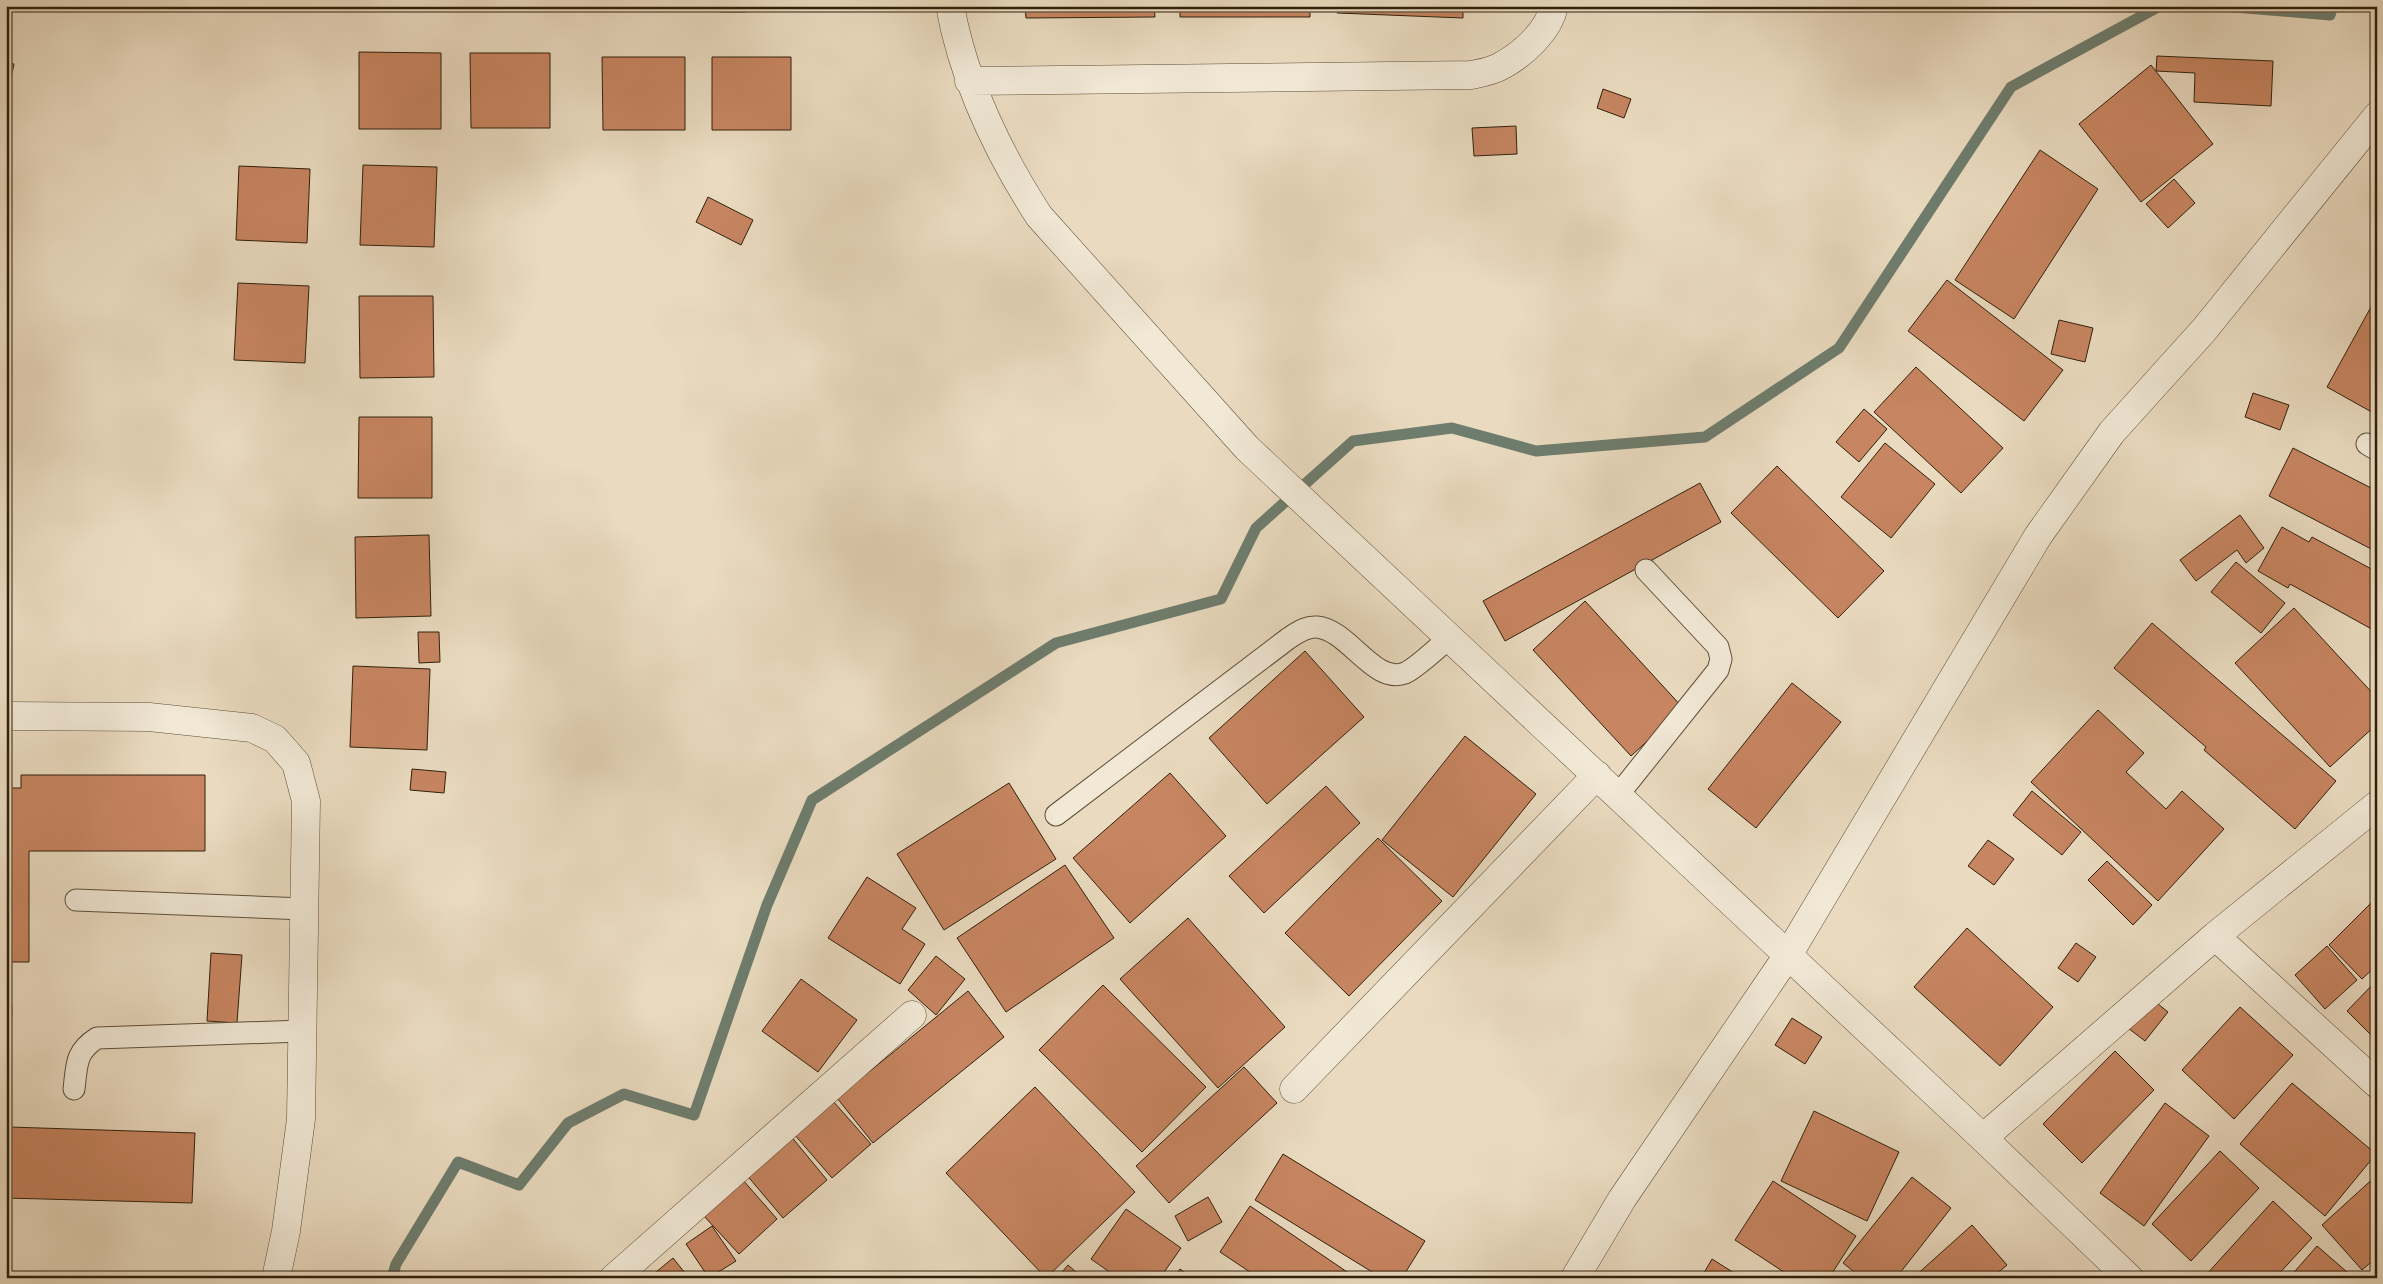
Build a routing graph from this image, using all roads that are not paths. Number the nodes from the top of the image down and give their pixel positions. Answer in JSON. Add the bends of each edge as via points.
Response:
{"nodes":[{"id":1,"x":950,"y":6,"type":"edge"},
{"id":2,"x":1554,"y":6,"type":"edge"},
{"id":3,"x":970,"y":81,"type":"junction"},
{"id":4,"x":2377,"y":116,"type":"edge"},
{"id":5,"x":1646,"y":570,"type":"dead end"},
{"id":6,"x":1442,"y":631,"type":"junction"},
{"id":7,"x":6,"y":716,"type":"edge"},
{"id":8,"x":1596,"y":775,"type":"junction"},
{"id":9,"x":1618,"y":795,"type":"junction"},
{"id":10,"x":2377,"y":805,"type":"edge"},
{"id":11,"x":1056,"y":815,"type":"dead end"},
{"id":12,"x":76,"y":900,"type":"dead end"},
{"id":13,"x":304,"y":909,"type":"junction"},
{"id":14,"x":2215,"y":936,"type":"junction"},
{"id":15,"x":1788,"y":955,"type":"junction"},
{"id":16,"x":912,"y":1015,"type":"dead end"},
{"id":17,"x":302,"y":1031,"type":"junction"},
{"id":18,"x":2377,"y":1084,"type":"edge"},
{"id":19,"x":74,"y":1089,"type":"dead end"},
{"id":20,"x":1294,"y":1089,"type":"dead end"},
{"id":21,"x":1982,"y":1138,"type":"junction"},
{"id":22,"x":276,"y":1278,"type":"edge"},
{"id":23,"x":614,"y":1278,"type":"edge"},
{"id":24,"x":1575,"y":1278,"type":"edge"},
{"id":25,"x":2129,"y":1278,"type":"edge"}],
"edges":[{"from":1,"to":3,"type":"street"},
{"from":2,"to":3,"type":"street","via":[[1539,36],[1517,56],[1500,67],[1471,75]]},
{"from":3,"to":6,"type":"street","via":[[992,135],[1018,185],[1039,216],[1247,448]]},
{"from":4,"to":15,"type":"street","via":[[2204,330],[2112,432],[2038,536]]},
{"from":5,"to":9,"type":"lane","via":[[1718,648],[1721,659],[1718,670]]},
{"from":6,"to":8,"type":"street"},
{"from":6,"to":11,"type":"lane","via":[[1405,673],[1392,674],[1381,671],[1339,635],[1317,627],[1304,629]]},
{"from":7,"to":13,"type":"street","via":[[149,717],[252,728],[275,739],[296,763],[306,801]]},
{"from":8,"to":9,"type":"street"},
{"from":8,"to":20,"type":"street"},
{"from":9,"to":15,"type":"street"},
{"from":10,"to":14,"type":"street"},
{"from":12,"to":13,"type":"lane"},
{"from":13,"to":17,"type":"street"},
{"from":14,"to":18,"type":"street"},
{"from":14,"to":21,"type":"street"},
{"from":15,"to":21,"type":"street"},
{"from":15,"to":24,"type":"street","via":[[1622,1199]]},
{"from":16,"to":23,"type":"street"},
{"from":17,"to":19,"type":"lane","via":[[97,1038],[85,1045],[78,1057]]},
{"from":17,"to":22,"type":"street","via":[[300,1120],[286,1231]]},
{"from":21,"to":25,"type":"street"}]}
